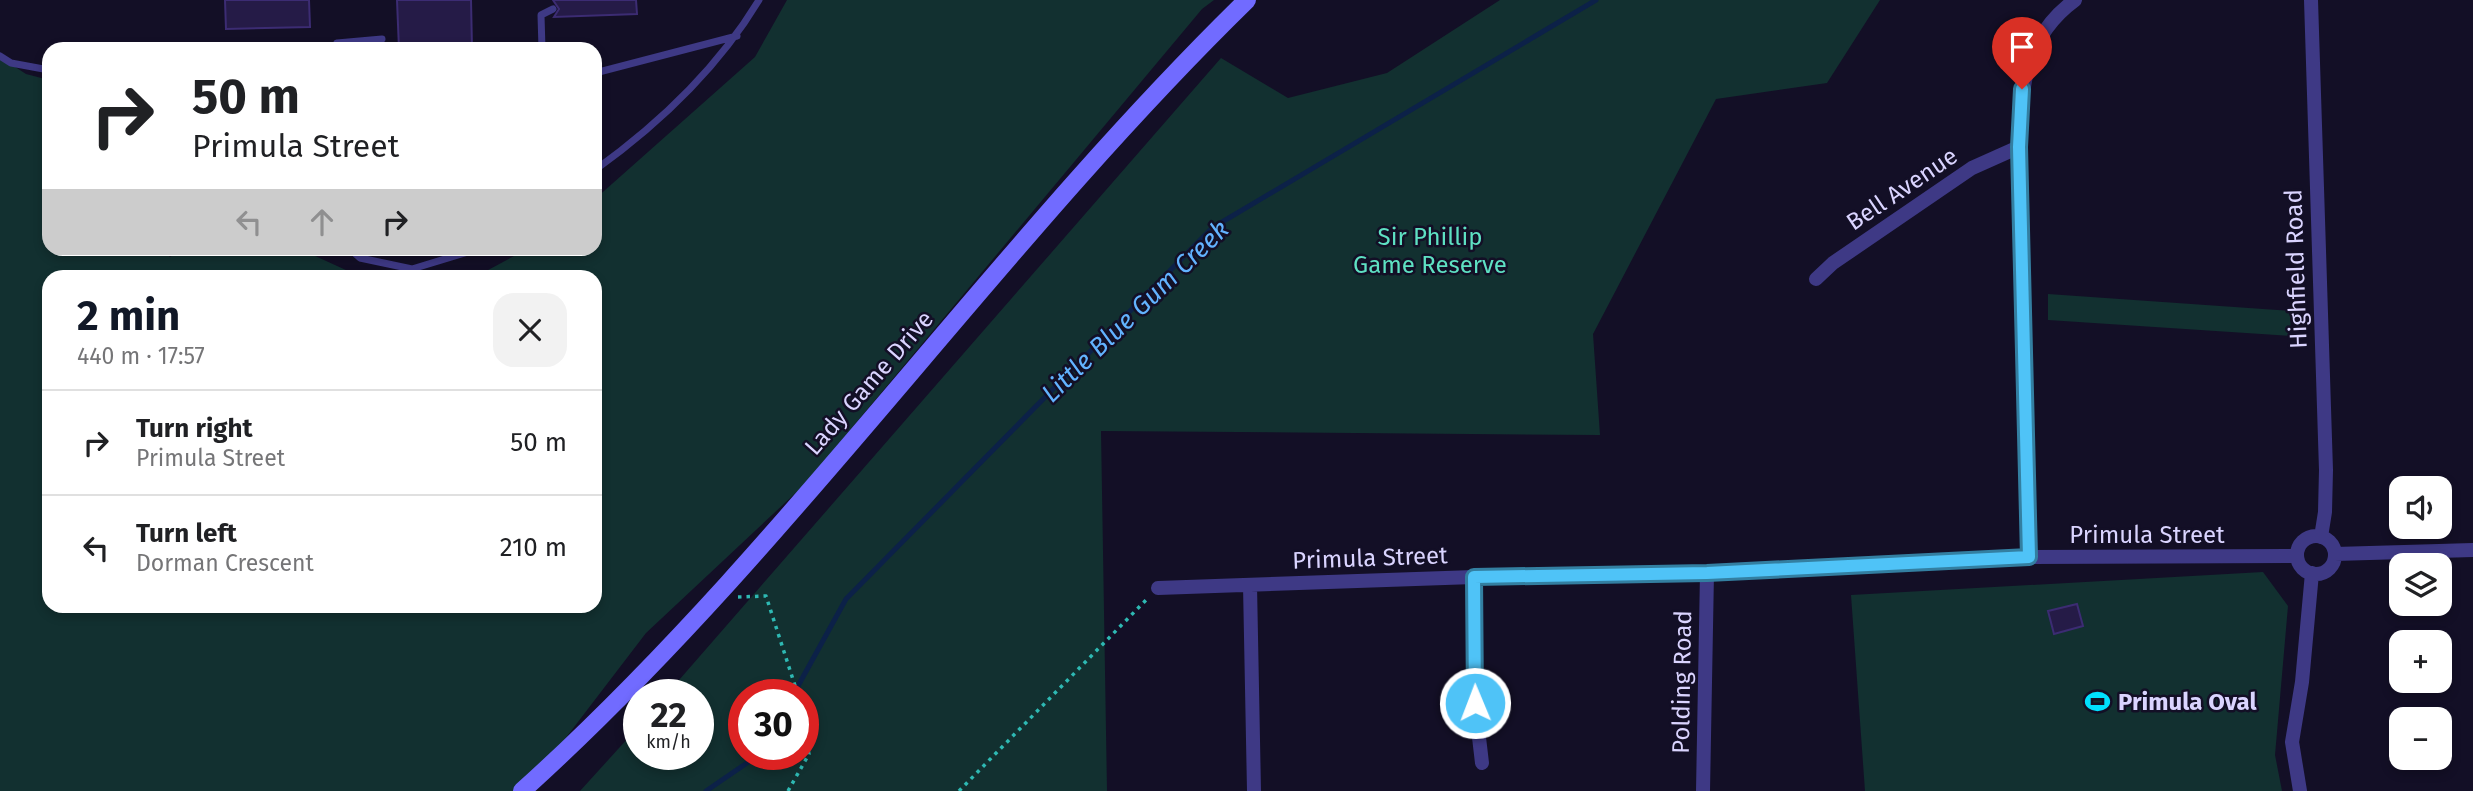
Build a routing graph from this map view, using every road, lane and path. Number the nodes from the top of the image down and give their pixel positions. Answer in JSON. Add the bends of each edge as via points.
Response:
{"nodes":[{"id":1,"x":759,"y":0,"type":"edge"},
{"id":2,"x":1247,"y":0,"type":"edge"},
{"id":3,"x":2075,"y":0,"type":"edge"},
{"id":4,"x":2311,"y":0,"type":"edge"},
{"id":5,"x":553,"y":9,"type":"dead end"},
{"id":6,"x":737,"y":36,"type":"junction"},
{"id":7,"x":382,"y":39,"type":"dead end"},
{"id":8,"x":348,"y":42,"type":"edge"},
{"id":9,"x":542,"y":42,"type":"edge"},
{"id":10,"x":0,"y":56,"type":"edge"},
{"id":11,"x":42,"y":69,"type":"edge"},
{"id":12,"x":602,"y":71,"type":"edge"},
{"id":13,"x":2019,"y":147,"type":"junction"},
{"id":14,"x":602,"y":165,"type":"edge"},
{"id":15,"x":358,"y":256,"type":"edge"},
{"id":16,"x":455,"y":256,"type":"edge"},
{"id":17,"x":1816,"y":279,"type":"dead end"},
{"id":18,"x":2321,"y":537,"type":"junction"},
{"id":19,"x":2473,"y":550,"type":"edge"},
{"id":20,"x":2335,"y":554,"type":"junction"},
{"id":21,"x":2297,"y":556,"type":"junction"},
{"id":22,"x":2029,"y":557,"type":"junction"},
{"id":23,"x":1707,"y":573,"type":"junction"},
{"id":24,"x":2312,"y":573,"type":"junction"},
{"id":25,"x":1474,"y":577,"type":"junction"},
{"id":26,"x":1250,"y":585,"type":"junction"},
{"id":27,"x":1158,"y":588,"type":"joint"},
{"id":28,"x":715,"y":598,"type":"junction"},
{"id":29,"x":793,"y":679,"type":"edge"},
{"id":30,"x":1482,"y":763,"type":"dead end"},
{"id":31,"x":799,"y":770,"type":"edge"},
{"id":32,"x":522,"y":791,"type":"edge"},
{"id":33,"x":788,"y":791,"type":"edge"},
{"id":34,"x":959,"y":791,"type":"edge"},
{"id":35,"x":1254,"y":791,"type":"edge"},
{"id":36,"x":1703,"y":791,"type":"edge"},
{"id":37,"x":2300,"y":791,"type":"edge"}],
"edges":[{"from":1,"to":6,"type":"lane"},
{"from":2,"to":28,"type":"main road","name":"Lady Game Drive","via":[[1164,82]]},
{"from":3,"to":13,"type":"street","via":[[2045,27],[2031,56],[2022,89]]},
{"from":4,"to":18,"type":"street","name":"Highfield Road","via":[[2326,470]]},
{"from":5,"to":9,"type":"lane","via":[[541,15]]},
{"from":6,"to":12,"type":"lane"},
{"from":6,"to":14,"type":"lane","via":[[638,139]]},
{"from":7,"to":8,"type":"lane"},
{"from":10,"to":11,"type":"lane","via":[[11,63]]},
{"from":13,"to":17,"type":"street","name":"Bell Avenue","via":[[1972,168]]},
{"from":13,"to":22,"type":"street"},
{"from":15,"to":16,"type":"lane","via":[[412,269]]},
{"from":18,"to":20,"type":"street","via":[[2329,541]]},
{"from":18,"to":21,"type":"street","via":[[2303,542]]},
{"from":19,"to":20,"type":"street"},
{"from":20,"to":24,"type":"street","via":[[2329,569]]},
{"from":21,"to":22,"type":"street","name":"Primula Street"},
{"from":21,"to":24,"type":"street","via":[[2302,567]]},
{"from":22,"to":23,"type":"street","name":"Primula Street"},
{"from":23,"to":25,"type":"street","name":"Primula Street"},
{"from":23,"to":36,"type":"street","name":"Polding Road"},
{"from":24,"to":37,"type":"street","via":[[2292,742]]},
{"from":25,"to":26,"type":"street","name":"Primula Street"},
{"from":25,"to":30,"type":"street","via":[[1475,703]]},
{"from":26,"to":27,"type":"street","name":"Primula Street"},
{"from":26,"to":35,"type":"street"},
{"from":27,"to":34,"type":"path"},
{"from":28,"to":29,"type":"path","via":[[766,596]]},
{"from":28,"to":32,"type":"main road","name":"Lady Game Drive","via":[[588,731]]},
{"from":31,"to":33,"type":"path"}]}
